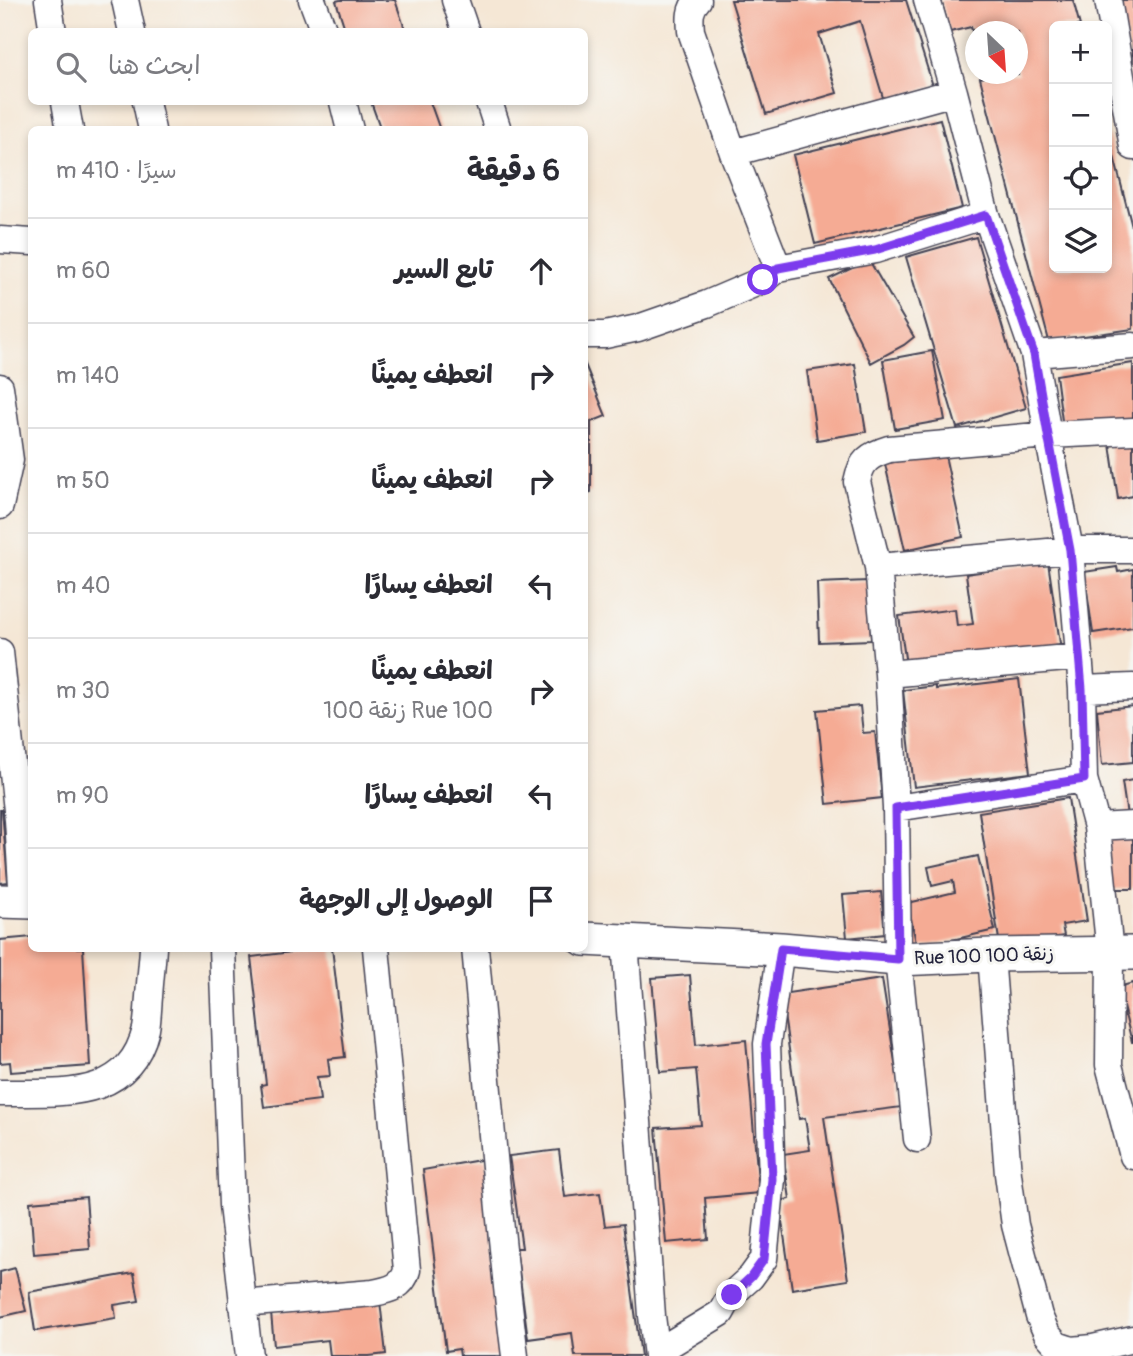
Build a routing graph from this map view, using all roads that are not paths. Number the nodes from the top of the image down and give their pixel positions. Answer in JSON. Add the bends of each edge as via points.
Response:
{"nodes":[{"id":1,"x":48,"y":0,"type":"edge"},
{"id":2,"x":125,"y":0,"type":"edge"},
{"id":3,"x":312,"y":0,"type":"edge"},
{"id":4,"x":455,"y":0,"type":"edge"},
{"id":5,"x":698,"y":0,"type":"edge"},
{"id":6,"x":928,"y":0,"type":"edge"},
{"id":7,"x":1108,"y":0,"type":"edge"},
{"id":8,"x":52,"y":28,"type":"edge"},
{"id":9,"x":131,"y":28,"type":"edge"},
{"id":10,"x":322,"y":28,"type":"edge"},
{"id":11,"x":465,"y":28,"type":"edge"},
{"id":12,"x":954,"y":92,"type":"junction"},
{"id":13,"x":66,"y":105,"type":"edge"},
{"id":14,"x":147,"y":105,"type":"edge"},
{"id":15,"x":344,"y":105,"type":"edge"},
{"id":16,"x":490,"y":105,"type":"edge"},
{"id":17,"x":69,"y":126,"type":"edge"},
{"id":18,"x":151,"y":126,"type":"edge"},
{"id":19,"x":349,"y":126,"type":"edge"},
{"id":20,"x":497,"y":126,"type":"edge"},
{"id":21,"x":1133,"y":147,"type":"edge"},
{"id":22,"x":733,"y":153,"type":"junction"},
{"id":23,"x":986,"y":215,"type":"junction"},
{"id":24,"x":0,"y":240,"type":"edge"},
{"id":25,"x":28,"y":242,"type":"edge"},
{"id":26,"x":778,"y":268,"type":"junction"},
{"id":27,"x":588,"y":335,"type":"edge"},
{"id":28,"x":1133,"y":346,"type":"edge"},
{"id":29,"x":1034,"y":354,"type":"junction"},
{"id":30,"x":0,"y":387,"type":"edge"},
{"id":31,"x":1133,"y":430,"type":"edge"},
{"id":32,"x":1048,"y":435,"type":"junction"},
{"id":33,"x":5,"y":460,"type":"edge"},
{"id":34,"x":0,"y":506,"type":"edge"},
{"id":35,"x":1070,"y":550,"type":"junction"},
{"id":36,"x":1133,"y":550,"type":"edge"},
{"id":37,"x":878,"y":567,"type":"junction"},
{"id":38,"x":0,"y":652,"type":"edge"},
{"id":39,"x":1078,"y":657,"type":"junction"},
{"id":40,"x":888,"y":674,"type":"junction"},
{"id":41,"x":1133,"y":687,"type":"edge"},
{"id":42,"x":1082,"y":689,"type":"junction"},
{"id":43,"x":1084,"y":779,"type":"junction"},
{"id":44,"x":896,"y":808,"type":"junction"},
{"id":45,"x":1133,"y":825,"type":"edge"},
{"id":46,"x":1097,"y":827,"type":"junction"},
{"id":47,"x":18,"y":902,"type":"edge"},
{"id":48,"x":588,"y":939,"type":"edge"},
{"id":49,"x":625,"y":941,"type":"junction"},
{"id":50,"x":781,"y":949,"type":"junction"},
{"id":51,"x":153,"y":952,"type":"edge"},
{"id":52,"x":222,"y":952,"type":"edge"},
{"id":53,"x":376,"y":952,"type":"edge"},
{"id":54,"x":475,"y":952,"type":"edge"},
{"id":55,"x":1121,"y":953,"type":"edge"},
{"id":56,"x":991,"y":955,"type":"junction"},
{"id":57,"x":898,"y":959,"type":"junction"},
{"id":58,"x":0,"y":1093,"type":"edge"},
{"id":59,"x":917,"y":1139,"type":"dead end"},
{"id":60,"x":1133,"y":1156,"type":"edge"},
{"id":61,"x":242,"y":1304,"type":"junction"},
{"id":62,"x":1133,"y":1339,"type":"edge"},
{"id":63,"x":657,"y":1354,"type":"edge"},
{"id":64,"x":248,"y":1356,"type":"edge"},
{"id":65,"x":516,"y":1356,"type":"edge"}],
"edges":[{"from":1,"to":8,"type":"street"},
{"from":2,"to":9,"type":"street"},
{"from":3,"to":10,"type":"street"},
{"from":4,"to":11,"type":"street"},
{"from":5,"to":22,"type":"street","via":[[690,15],[691,31]]},
{"from":6,"to":12,"type":"street"},
{"from":7,"to":21,"type":"street"},
{"from":12,"to":22,"type":"street"},
{"from":12,"to":23,"type":"street"},
{"from":13,"to":17,"type":"street"},
{"from":14,"to":18,"type":"street"},
{"from":15,"to":19,"type":"street"},
{"from":16,"to":20,"type":"street"},
{"from":22,"to":26,"type":"street"},
{"from":23,"to":26,"type":"street","via":[[875,250]]},
{"from":23,"to":29,"type":"street"},
{"from":24,"to":25,"type":"street"},
{"from":26,"to":27,"type":"street","via":[[763,280],[707,304],[638,328]]},
{"from":28,"to":29,"type":"street"},
{"from":29,"to":32,"type":"street"},
{"from":30,"to":33,"type":"street"},
{"from":31,"to":32,"type":"street"},
{"from":32,"to":35,"type":"street"},
{"from":32,"to":37,"type":"street","via":[[876,453],[860,469],[858,482]]},
{"from":33,"to":34,"type":"street"},
{"from":35,"to":36,"type":"street"},
{"from":35,"to":37,"type":"street"},
{"from":35,"to":39,"type":"street"},
{"from":37,"to":40,"type":"street"},
{"from":38,"to":47,"type":"street","via":[[18,820]]},
{"from":39,"to":40,"type":"street"},
{"from":39,"to":42,"type":"street"},
{"from":40,"to":44,"type":"street"},
{"from":41,"to":42,"type":"street"},
{"from":42,"to":43,"type":"street"},
{"from":43,"to":44,"type":"street"},
{"from":43,"to":46,"type":"street"},
{"from":44,"to":57,"type":"street"},
{"from":45,"to":46,"type":"street"},
{"from":46,"to":55,"type":"street"},
{"from":48,"to":49,"type":"street","name":"Rue 100 زنقة 100"},
{"from":49,"to":50,"type":"street","name":"Rue 100 زنقة 100"},
{"from":49,"to":63,"type":"street"},
{"from":50,"to":57,"type":"street","name":"Rue 100 زنقة 100"},
{"from":50,"to":63,"type":"street","via":[[766,1044],[772,1179],[764,1259],[721,1313]]},
{"from":51,"to":58,"type":"street","via":[[146,1026],[131,1063],[89,1089]]},
{"from":52,"to":61,"type":"street","via":[[232,1205]]},
{"from":53,"to":61,"type":"street","via":[[405,1277],[399,1285],[373,1293]]},
{"from":54,"to":65,"type":"street"},
{"from":55,"to":56,"type":"street","name":"Rue 100 زنقة 100"},
{"from":55,"to":60,"type":"street","via":[[1108,1065]]},
{"from":56,"to":57,"type":"street","name":"Rue 100 زنقة 100"},
{"from":56,"to":62,"type":"street","via":[[1014,1225],[1039,1316],[1057,1345],[1072,1350]]},
{"from":57,"to":59,"type":"street"},
{"from":61,"to":64,"type":"street"}]}
